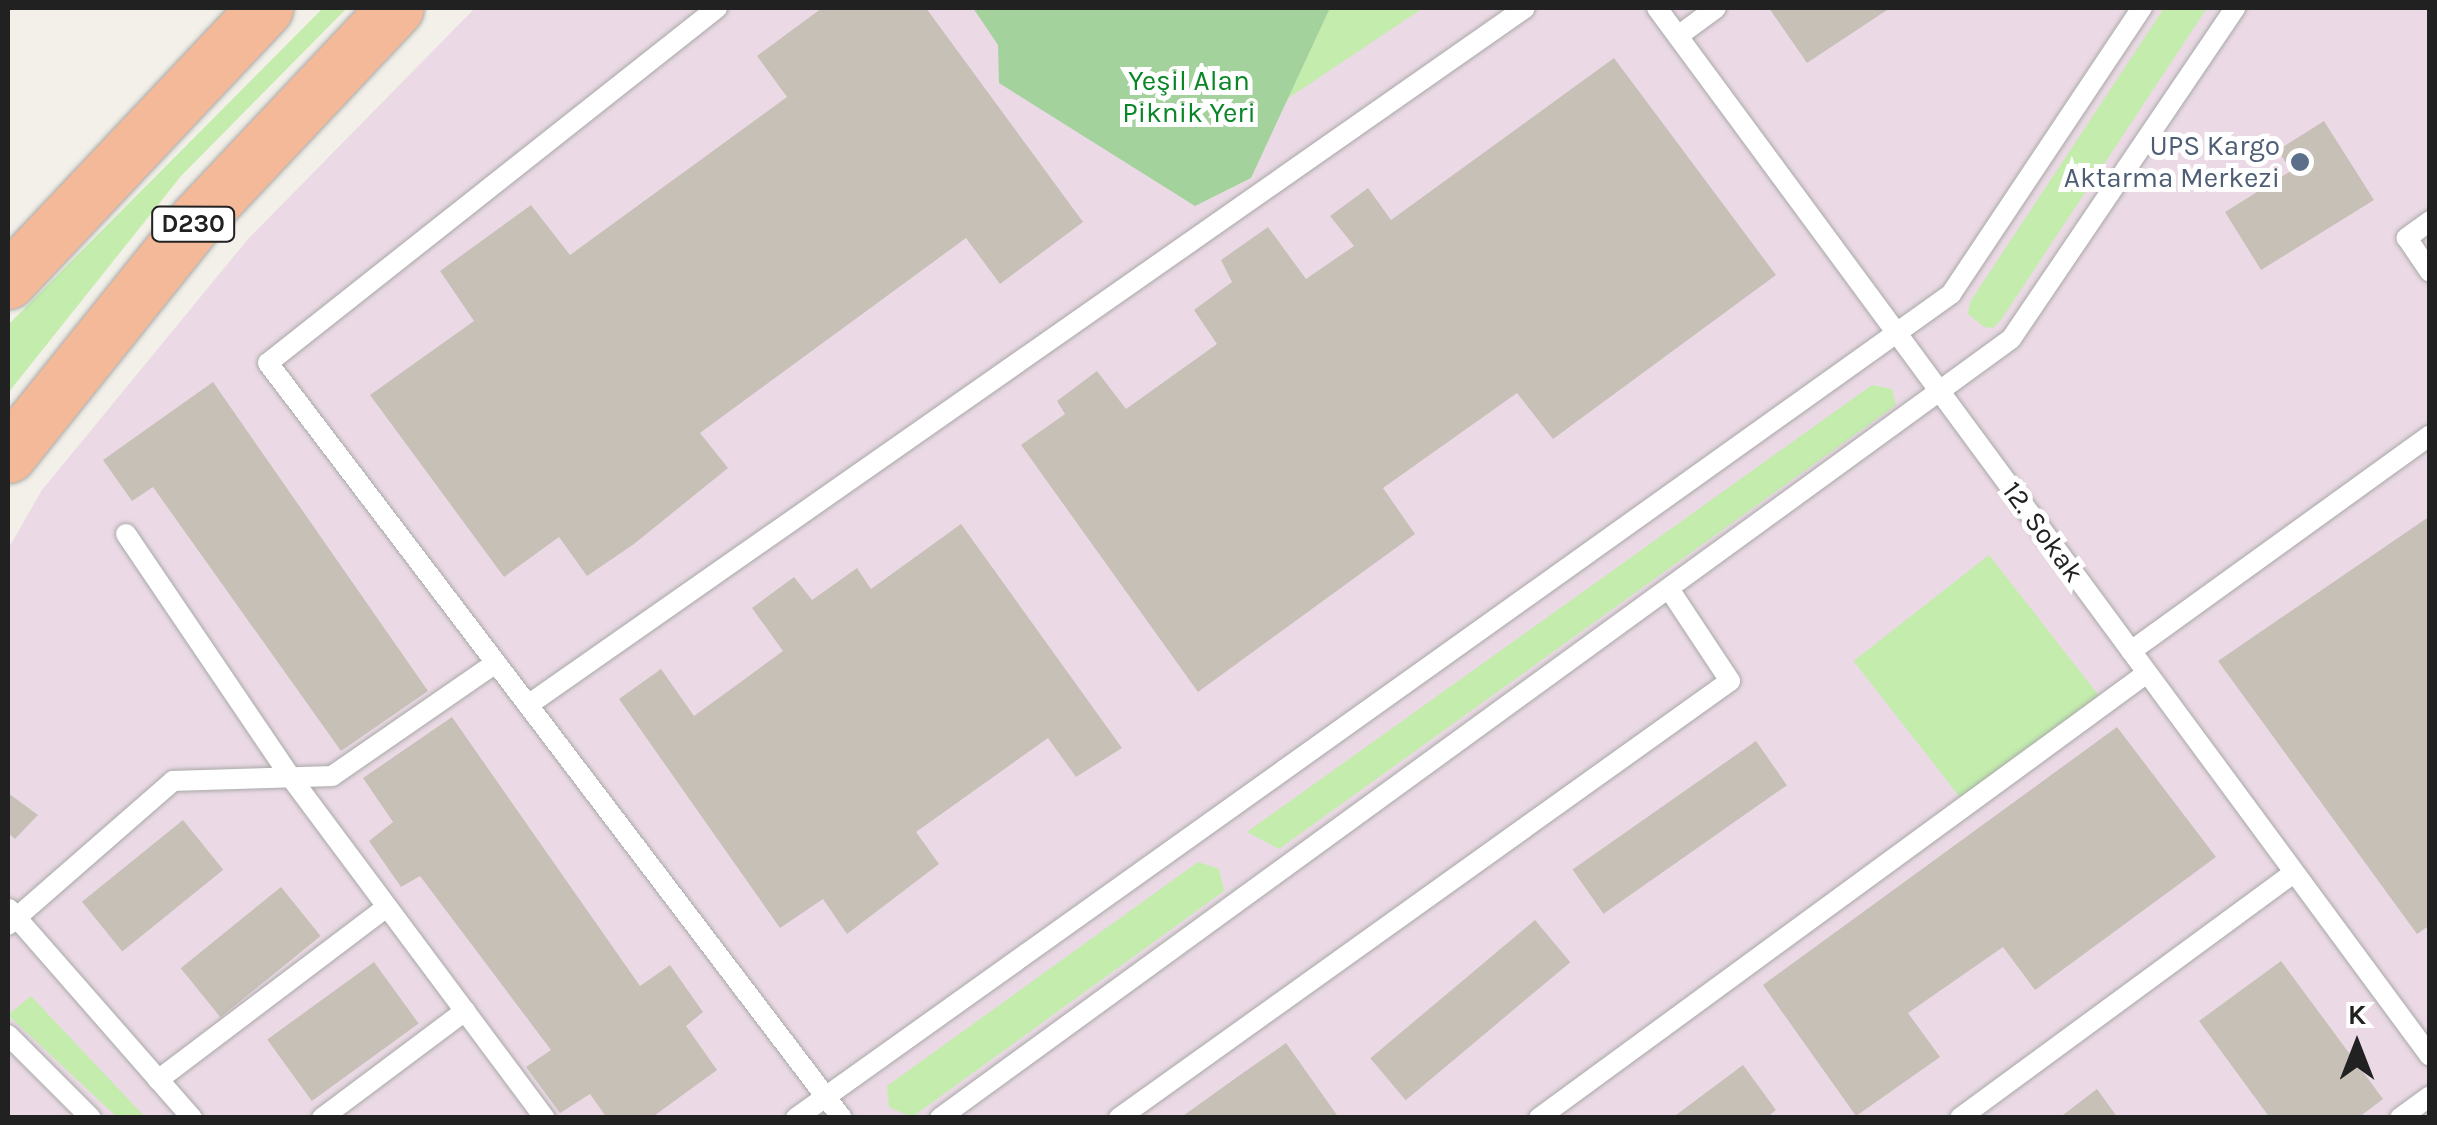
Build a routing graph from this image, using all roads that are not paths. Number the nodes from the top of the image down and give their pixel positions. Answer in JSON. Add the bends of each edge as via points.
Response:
{"nodes":[{"id":1,"x":265,"y":8,"type":"edge"},
{"id":2,"x":396,"y":8,"type":"edge"},
{"id":3,"x":717,"y":8,"type":"edge"},
{"id":4,"x":1525,"y":8,"type":"edge"},
{"id":5,"x":1657,"y":8,"type":"edge"},
{"id":6,"x":1716,"y":8,"type":"edge"},
{"id":7,"x":2142,"y":8,"type":"edge"},
{"id":8,"x":2235,"y":8,"type":"edge"},
{"id":9,"x":1678,"y":36,"type":"junction"},
{"id":10,"x":2430,"y":222,"type":"edge"},
{"id":11,"x":2430,"y":272,"type":"edge"},
{"id":12,"x":8,"y":281,"type":"edge"},
{"id":13,"x":1898,"y":334,"type":"junction"},
{"id":14,"x":1938,"y":390,"type":"junction"},
{"id":15,"x":2430,"y":435,"type":"edge"},
{"id":16,"x":8,"y":454,"type":"edge"},
{"id":17,"x":126,"y":534,"type":"dead end"},
{"id":18,"x":1671,"y":592,"type":"junction"},
{"id":19,"x":2131,"y":651,"type":"junction"},
{"id":20,"x":496,"y":663,"type":"junction"},
{"id":21,"x":2147,"y":674,"type":"junction"},
{"id":22,"x":528,"y":705,"type":"junction"},
{"id":23,"x":292,"y":780,"type":"junction"},
{"id":24,"x":2294,"y":872,"type":"junction"},
{"id":25,"x":387,"y":907,"type":"junction"},
{"id":26,"x":10,"y":916,"type":"edge"},
{"id":27,"x":465,"y":1011,"type":"junction"},
{"id":28,"x":8,"y":1035,"type":"edge"},
{"id":29,"x":2430,"y":1056,"type":"edge"},
{"id":30,"x":158,"y":1080,"type":"junction"},
{"id":31,"x":2430,"y":1096,"type":"edge"},
{"id":32,"x":826,"y":1097,"type":"junction"},
{"id":33,"x":91,"y":1118,"type":"edge"},
{"id":34,"x":192,"y":1118,"type":"edge"},
{"id":35,"x":322,"y":1118,"type":"edge"},
{"id":36,"x":545,"y":1118,"type":"edge"},
{"id":37,"x":796,"y":1118,"type":"edge"},
{"id":38,"x":842,"y":1118,"type":"edge"},
{"id":39,"x":940,"y":1118,"type":"edge"},
{"id":40,"x":1119,"y":1118,"type":"edge"},
{"id":41,"x":1539,"y":1118,"type":"edge"},
{"id":42,"x":1960,"y":1118,"type":"edge"},
{"id":43,"x":2400,"y":1118,"type":"edge"}],
"edges":[{"from":1,"to":12,"type":"highway"},
{"from":2,"to":16,"type":"highway","number":"D230","via":[[196,220]]},
{"from":3,"to":20,"type":"lane","via":[[268,364]]},
{"from":4,"to":22,"type":"lane"},
{"from":5,"to":9,"type":"lane","name":"12. Sokak"},
{"from":6,"to":9,"type":"lane"},
{"from":7,"to":13,"type":"lane","via":[[1951,294]]},
{"from":8,"to":14,"type":"lane","via":[[2011,339]]},
{"from":9,"to":13,"type":"lane","name":"12. Sokak"},
{"from":10,"to":11,"type":"lane","via":[[2407,238]]},
{"from":13,"to":14,"type":"lane","name":"12. Sokak"},
{"from":13,"to":32,"type":"lane"},
{"from":14,"to":18,"type":"lane"},
{"from":14,"to":19,"type":"lane","name":"12. Sokak"},
{"from":15,"to":19,"type":"lane"},
{"from":17,"to":23,"type":"lane"},
{"from":18,"to":39,"type":"lane"},
{"from":18,"to":40,"type":"lane","via":[[1730,681]]},
{"from":19,"to":21,"type":"lane","name":"12. Sokak"},
{"from":20,"to":22,"type":"lane"},
{"from":20,"to":23,"type":"lane","via":[[332,776]]},
{"from":21,"to":24,"type":"lane","name":"12. Sokak"},
{"from":21,"to":41,"type":"lane"},
{"from":22,"to":32,"type":"lane"},
{"from":23,"to":25,"type":"lane"},
{"from":23,"to":26,"type":"lane","via":[[173,780]]},
{"from":24,"to":29,"type":"lane","name":"12. Sokak"},
{"from":24,"to":42,"type":"lane"},
{"from":25,"to":27,"type":"lane"},
{"from":25,"to":30,"type":"lane"},
{"from":26,"to":30,"type":"lane"},
{"from":27,"to":35,"type":"lane"},
{"from":27,"to":36,"type":"lane"},
{"from":28,"to":33,"type":"lane"},
{"from":30,"to":34,"type":"lane"},
{"from":31,"to":43,"type":"lane"},
{"from":32,"to":37,"type":"lane"},
{"from":32,"to":38,"type":"lane"}]}
